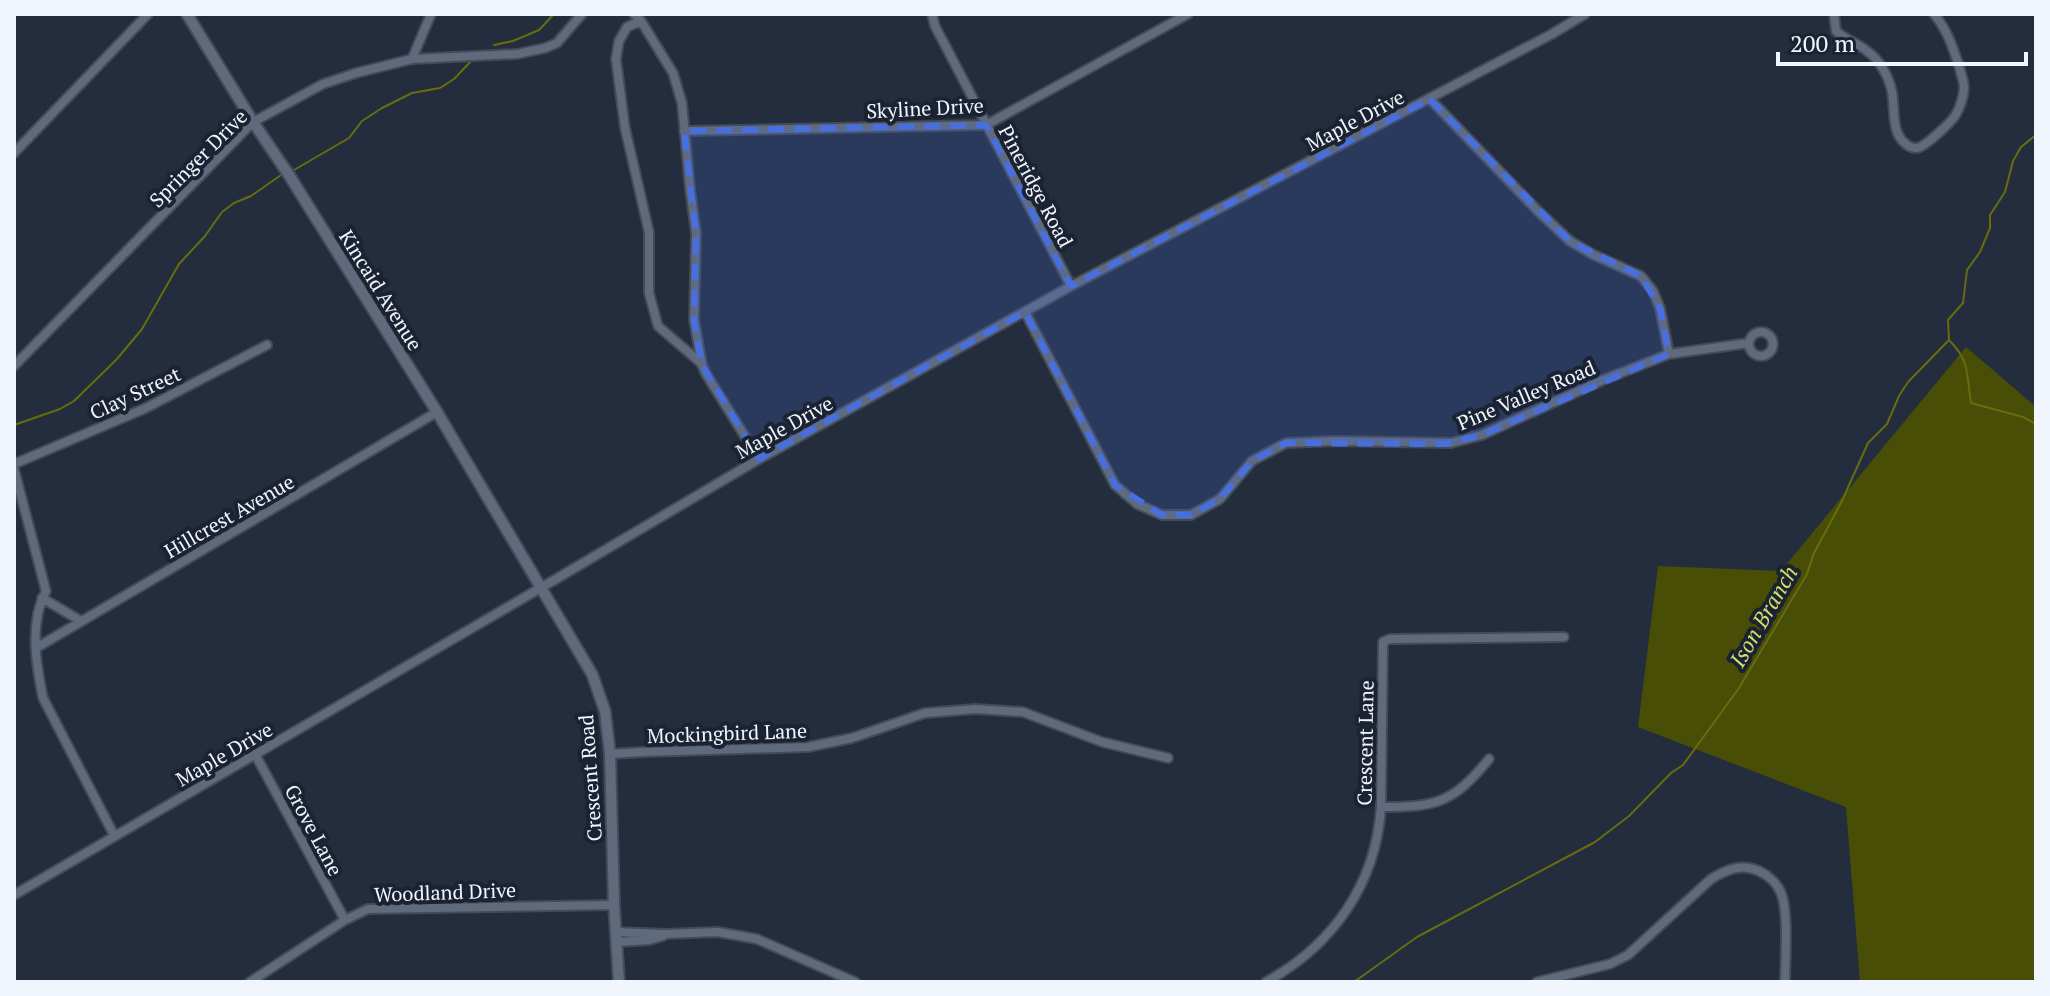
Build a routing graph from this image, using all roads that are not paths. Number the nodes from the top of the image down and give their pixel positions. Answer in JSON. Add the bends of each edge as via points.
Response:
{"nodes":[{"id":1,"x":148,"y":14,"type":"edge"},
{"id":2,"x":187,"y":14,"type":"edge"},
{"id":3,"x":431,"y":14,"type":"edge"},
{"id":4,"x":582,"y":14,"type":"edge"},
{"id":5,"x":932,"y":14,"type":"edge"},
{"id":6,"x":1188,"y":14,"type":"edge"},
{"id":7,"x":1585,"y":14,"type":"edge"},
{"id":8,"x":1834,"y":14,"type":"edge"},
{"id":9,"x":1934,"y":14,"type":"edge"},
{"id":10,"x":637,"y":17,"type":"edge"},
{"id":11,"x":412,"y":59,"type":"junction"},
{"id":12,"x":1430,"y":99,"type":"junction"},
{"id":13,"x":253,"y":122,"type":"junction"},
{"id":14,"x":986,"y":125,"type":"junction"},
{"id":15,"x":684,"y":131,"type":"junction"},
{"id":16,"x":14,"y":153,"type":"edge"},
{"id":17,"x":1071,"y":286,"type":"junction"},
{"id":18,"x":1025,"y":312,"type":"junction"},
{"id":19,"x":1749,"y":343,"type":"dead end"},
{"id":20,"x":267,"y":345,"type":"dead end"},
{"id":21,"x":1669,"y":354,"type":"junction"},
{"id":22,"x":702,"y":365,"type":"junction"},
{"id":23,"x":14,"y":366,"type":"edge"},
{"id":24,"x":437,"y":412,"type":"junction"},
{"id":25,"x":759,"y":459,"type":"junction"},
{"id":26,"x":14,"y":467,"type":"edge"},
{"id":27,"x":541,"y":588,"type":"junction"},
{"id":28,"x":42,"y":598,"type":"junction"},
{"id":29,"x":81,"y":621,"type":"junction"},
{"id":30,"x":1564,"y":637,"type":"dead end"},
{"id":31,"x":36,"y":648,"type":"junction"},
{"id":32,"x":255,"y":754,"type":"junction"},
{"id":33,"x":610,"y":754,"type":"junction"},
{"id":34,"x":1168,"y":758,"type":"dead end"},
{"id":35,"x":1489,"y":759,"type":"dead end"},
{"id":36,"x":1381,"y":807,"type":"junction"},
{"id":37,"x":114,"y":835,"type":"junction"},
{"id":38,"x":14,"y":895,"type":"edge"},
{"id":39,"x":614,"y":905,"type":"junction"},
{"id":40,"x":345,"y":920,"type":"junction"},
{"id":41,"x":616,"y":937,"type":"junction"},
{"id":42,"x":250,"y":982,"type":"edge"},
{"id":43,"x":619,"y":982,"type":"edge"},
{"id":44,"x":855,"y":982,"type":"edge"},
{"id":45,"x":1266,"y":982,"type":"edge"},
{"id":46,"x":1537,"y":982,"type":"edge"},
{"id":47,"x":1785,"y":982,"type":"edge"}],
"edges":[{"from":1,"to":16,"type":"street"},
{"from":2,"to":13,"type":"street","name":"Kincaid Avenue"},
{"from":3,"to":11,"type":"street"},
{"from":4,"to":11,"type":"street","name":"Springer Drive","via":[[557,43],[531,52]]},
{"from":5,"to":14,"type":"street","name":"Pineridge Road"},
{"from":6,"to":14,"type":"street","name":"Skyline Drive"},
{"from":7,"to":12,"type":"street","name":"Maple Drive"},
{"from":8,"to":9,"type":"street","via":[[1836,31],[1879,62],[1892,91],[1901,140],[1915,148],[1954,117],[1964,88],[1951,41]]},
{"from":10,"to":15,"type":"street","via":[[673,73]]},
{"from":10,"to":22,"type":"street","via":[[619,41],[616,59],[625,128],[649,232],[649,293],[658,326]]},
{"from":11,"to":13,"type":"street","name":"Springer Drive","via":[[323,84]]},
{"from":12,"to":17,"type":"street","name":"Maple Drive"},
{"from":12,"to":21,"type":"street","via":[[1570,241],[1641,276],[1660,308]]},
{"from":13,"to":23,"type":"street","name":"Springer Drive"},
{"from":13,"to":24,"type":"street","name":"Kincaid Avenue"},
{"from":14,"to":15,"type":"street","name":"Skyline Drive"},
{"from":14,"to":17,"type":"street","name":"Pineridge Road"},
{"from":15,"to":22,"type":"street","via":[[696,233],[694,320]]},
{"from":17,"to":18,"type":"street","name":"Maple Drive"},
{"from":18,"to":21,"type":"street","name":"Pine Valley Road","via":[[1115,485],[1137,504],[1162,515],[1191,515],[1220,499],[1252,461],[1286,443],[1467,440]]},
{"from":18,"to":25,"type":"street","name":"Maple Drive"},
{"from":19,"to":21,"type":"street","name":"Pine Valley Road"},
{"from":20,"to":26,"type":"street","name":"Clay Street","via":[[146,408]]},
{"from":22,"to":25,"type":"street"},
{"from":24,"to":27,"type":"street","name":"Kincaid Avenue"},
{"from":24,"to":29,"type":"street","name":"Hillcrest Avenue"},
{"from":25,"to":27,"type":"street","name":"Maple Drive"},
{"from":26,"to":28,"type":"street","via":[[46,591]]},
{"from":27,"to":32,"type":"street","name":"Maple Drive"},
{"from":27,"to":33,"type":"street","name":"Crescent Road","via":[[592,674],[605,711]]},
{"from":28,"to":29,"type":"street"},
{"from":28,"to":31,"type":"street","via":[[35,621]]},
{"from":29,"to":31,"type":"street","name":"Hillcrest Avenue"},
{"from":30,"to":36,"type":"street","name":"Crescent Lane","via":[[1383,642]]},
{"from":31,"to":37,"type":"street","via":[[43,698]]},
{"from":32,"to":37,"type":"street","name":"Maple Drive"},
{"from":32,"to":40,"type":"street","name":"Grove Lane"},
{"from":33,"to":34,"type":"street","name":"Mockingbird Lane","via":[[808,747],[925,713],[975,709],[1023,712],[1102,742]]},
{"from":33,"to":39,"type":"street","name":"Crescent Road"},
{"from":35,"to":36,"type":"street","via":[[1470,783],[1435,804]]},
{"from":36,"to":45,"type":"street","name":"Crescent Lane","via":[[1379,833],[1357,896],[1309,953]]},
{"from":37,"to":38,"type":"street","name":"Maple Drive"},
{"from":39,"to":40,"type":"street","name":"Woodland Drive","via":[[368,909]]},
{"from":39,"to":41,"type":"street","name":"Crescent Road"},
{"from":40,"to":42,"type":"street","name":"Woodland Drive"},
{"from":41,"to":43,"type":"street","name":"Crescent Road"},
{"from":41,"to":44,"type":"street","via":[[649,940],[671,933],[718,932],[757,939]]},
{"from":46,"to":47,"type":"street","via":[[1628,955],[1711,879],[1744,867],[1763,872],[1781,894]]}]}
